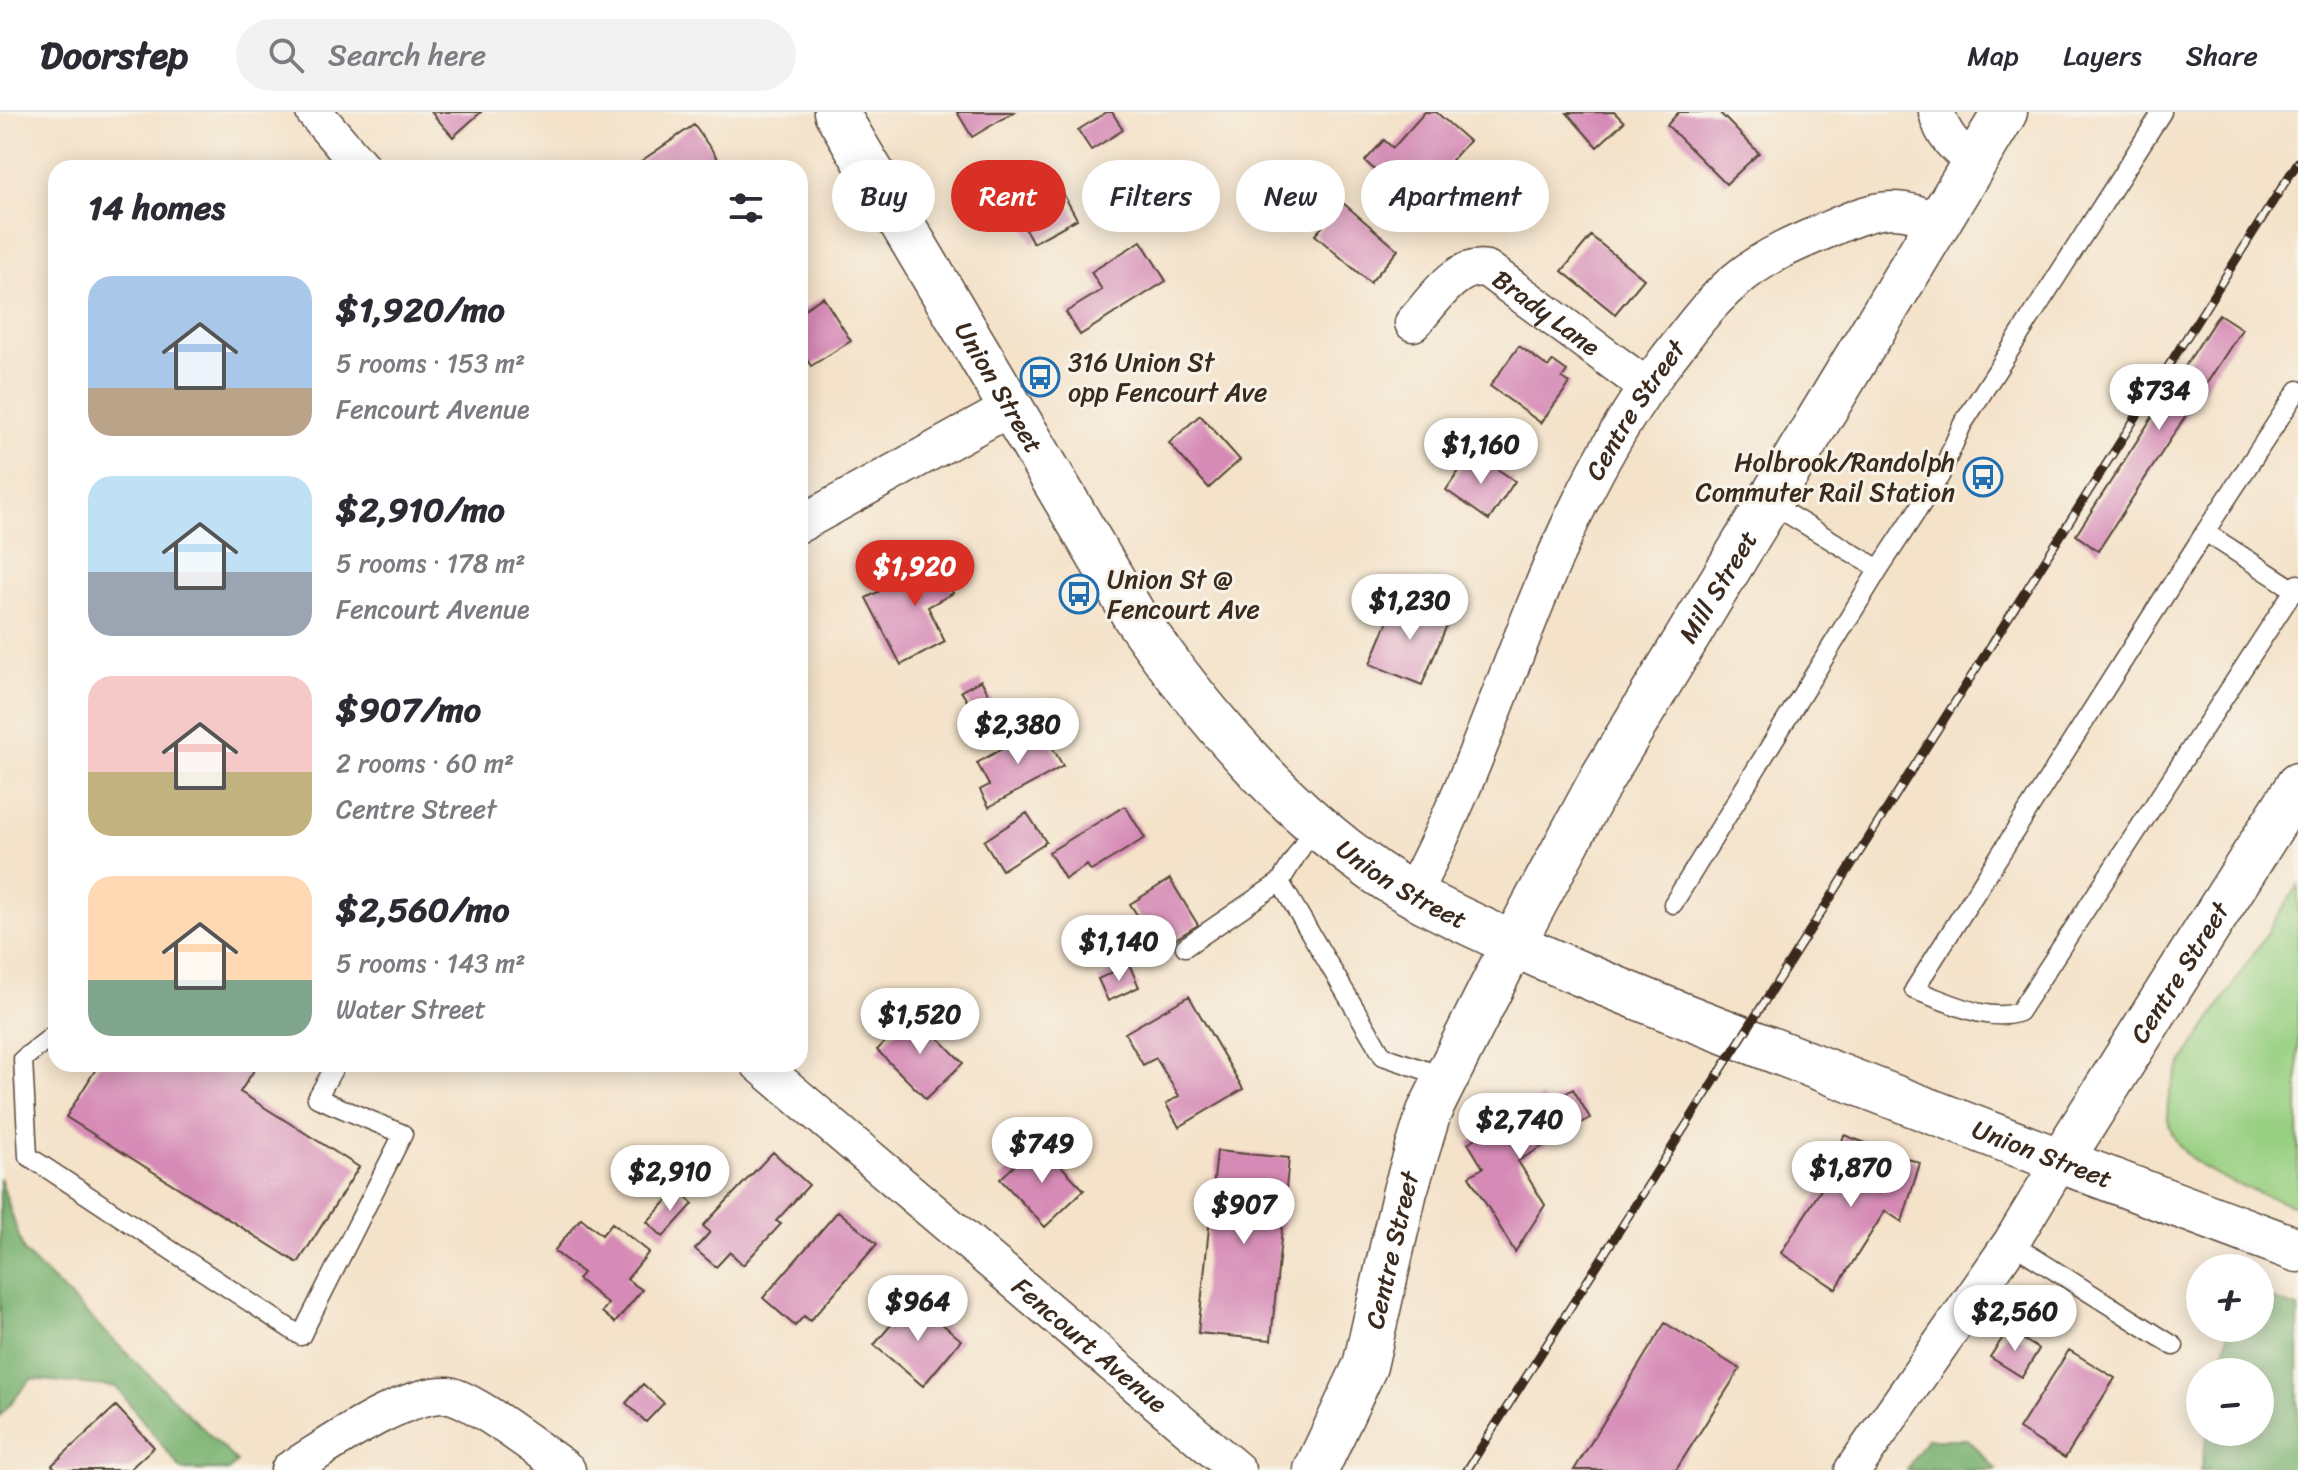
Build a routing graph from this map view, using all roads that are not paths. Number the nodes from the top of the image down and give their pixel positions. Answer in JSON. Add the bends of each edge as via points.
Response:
{"nodes":[{"id":1,"x":314,"y":112,"type":"edge"},
{"id":2,"x":836,"y":112,"type":"edge"},
{"id":3,"x":1937,"y":112,"type":"edge"},
{"id":4,"x":2005,"y":112,"type":"edge"},
{"id":5,"x":2162,"y":112,"type":"edge"},
{"id":6,"x":355,"y":160,"type":"edge"},
{"id":7,"x":1975,"y":163,"type":"junction"},
{"id":8,"x":1940,"y":223,"type":"junction"},
{"id":9,"x":1413,"y":323,"type":"dead end"},
{"id":10,"x":1646,"y":386,"type":"junction"},
{"id":11,"x":2298,"y":390,"type":"edge"},
{"id":12,"x":1010,"y":408,"type":"junction"},
{"id":13,"x":1771,"y":504,"type":"junction"},
{"id":14,"x":808,"y":520,"type":"edge"},
{"id":15,"x":2205,"y":532,"type":"junction"},
{"id":16,"x":1879,"y":569,"type":"junction"},
{"id":17,"x":2297,"y":588,"type":"edge"},
{"id":18,"x":2298,"y":785,"type":"edge"},
{"id":19,"x":1315,"y":825,"type":"junction"},
{"id":20,"x":1280,"y":882,"type":"junction"},
{"id":21,"x":1412,"y":894,"type":"junction"},
{"id":22,"x":1673,"y":904,"type":"dead end"},
{"id":23,"x":1513,"y":944,"type":"junction"},
{"id":24,"x":1185,"y":947,"type":"dead end"},
{"id":25,"x":48,"y":1039,"type":"edge"},
{"id":26,"x":332,"y":1072,"type":"edge"},
{"id":27,"x":768,"y":1072,"type":"edge"},
{"id":28,"x":1445,"y":1077,"type":"junction"},
{"id":29,"x":2060,"y":1162,"type":"junction"},
{"id":30,"x":2011,"y":1243,"type":"junction"},
{"id":31,"x":2298,"y":1250,"type":"edge"},
{"id":32,"x":2174,"y":1346,"type":"dead end"},
{"id":33,"x":289,"y":1470,"type":"edge"},
{"id":34,"x":567,"y":1470,"type":"edge"},
{"id":35,"x":1237,"y":1470,"type":"edge"},
{"id":36,"x":1316,"y":1470,"type":"edge"},
{"id":37,"x":1853,"y":1470,"type":"edge"}],
"edges":[{"from":1,"to":6,"type":"street"},
{"from":2,"to":12,"type":"main road","name":"Union Street"},
{"from":3,"to":7,"type":"street","via":[[1941,129]]},
{"from":4,"to":7,"type":"main road","name":"Mill Street"},
{"from":5,"to":16,"type":"lane","via":[[1962,425],[1940,476]]},
{"from":7,"to":8,"type":"main road","name":"Mill Street"},
{"from":8,"to":10,"type":"street","name":"Centre Street","via":[[1906,208],[1877,211],[1773,255],[1718,297]]},
{"from":8,"to":13,"type":"main road","name":"Mill Street"},
{"from":9,"to":10,"type":"street","name":"Brady Lane","via":[[1463,271],[1487,269]]},
{"from":10,"to":21,"type":"street","name":"Centre Street","via":[[1558,544],[1458,803]]},
{"from":11,"to":15,"type":"lane"},
{"from":12,"to":14,"type":"street"},
{"from":12,"to":19,"type":"main road","name":"Union Street","via":[[1135,617],[1186,689],[1245,758]]},
{"from":13,"to":16,"type":"lane"},
{"from":13,"to":23,"type":"main road","name":"Mill Street","via":[[1601,780]]},
{"from":15,"to":17,"type":"lane"},
{"from":15,"to":17,"type":"lane","via":[[1914,990],[1985,1014],[2019,1012]]},
{"from":16,"to":22,"type":"lane"},
{"from":18,"to":29,"type":"main road","name":"Centre Street"},
{"from":19,"to":20,"type":"lane"},
{"from":19,"to":21,"type":"main road","name":"Union Street"},
{"from":20,"to":24,"type":"lane"},
{"from":20,"to":28,"type":"lane","via":[[1383,1056]]},
{"from":21,"to":23,"type":"main road","name":"Union Street"},
{"from":23,"to":28,"type":"main road","name":"Centre Street"},
{"from":23,"to":29,"type":"main road","name":"Union Street"},
{"from":25,"to":26,"type":"lane","via":[[23,1059],[28,1156],[301,1336],[403,1134],[317,1098]]},
{"from":27,"to":35,"type":"street","name":"Fencourt Avenue"},
{"from":28,"to":36,"type":"main road","name":"Centre Street","via":[[1414,1155],[1365,1366]]},
{"from":29,"to":30,"type":"street"},
{"from":29,"to":31,"type":"main road","name":"Union Street"},
{"from":30,"to":32,"type":"lane"},
{"from":30,"to":37,"type":"street"},
{"from":33,"to":34,"type":"street","via":[[407,1402],[450,1395],[507,1426]]}]}
